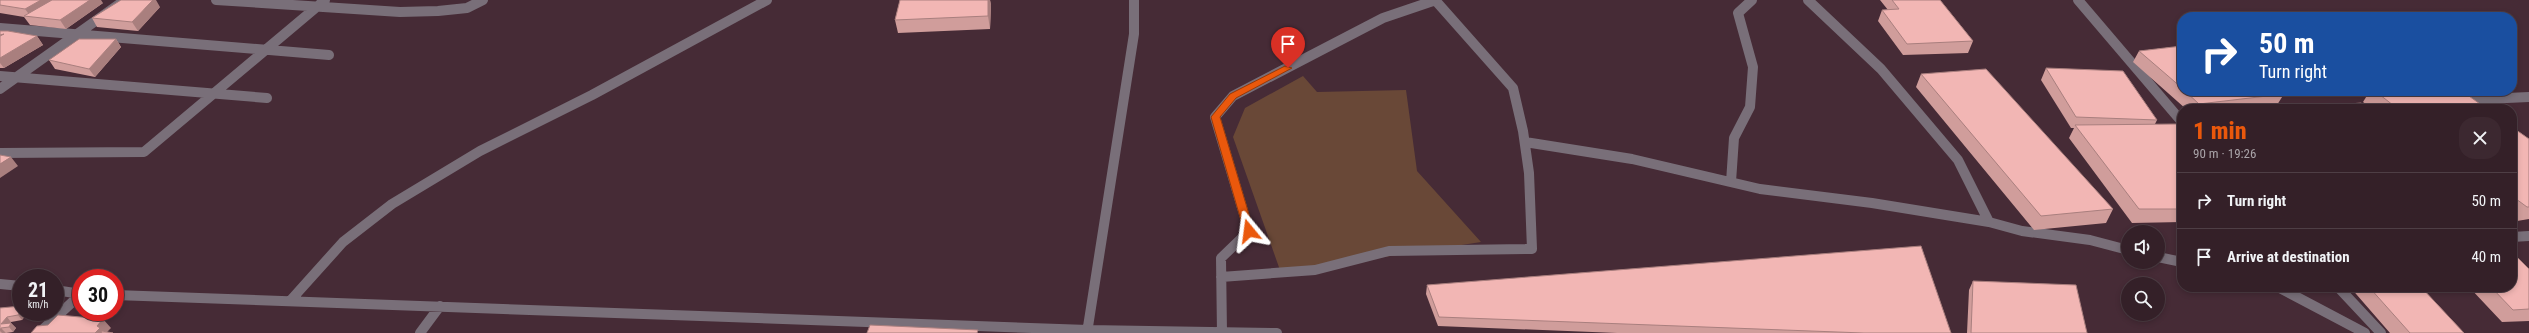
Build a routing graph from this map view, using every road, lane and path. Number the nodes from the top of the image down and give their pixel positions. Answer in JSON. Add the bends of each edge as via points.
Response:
{"nodes":[{"id":1,"x":125,"y":0,"type":"edge"},
{"id":2,"x":216,"y":0,"type":"edge"},
{"id":3,"x":325,"y":0,"type":"edge"},
{"id":4,"x":483,"y":0,"type":"edge"},
{"id":5,"x":767,"y":0,"type":"edge"},
{"id":6,"x":1134,"y":0,"type":"edge"},
{"id":7,"x":1435,"y":0,"type":"edge"},
{"id":8,"x":1752,"y":0,"type":"edge"},
{"id":9,"x":1808,"y":0,"type":"edge"},
{"id":10,"x":2078,"y":0,"type":"edge"},
{"id":11,"x":316,"y":7,"type":"junction"},
{"id":12,"x":0,"y":28,"type":"edge"},
{"id":13,"x":77,"y":35,"type":"junction"},
{"id":14,"x":266,"y":50,"type":"junction"},
{"id":15,"x":329,"y":55,"type":"dead end"},
{"id":16,"x":0,"y":76,"type":"edge"},
{"id":17,"x":17,"y":77,"type":"junction"},
{"id":18,"x":0,"y":89,"type":"edge"},
{"id":19,"x":214,"y":93,"type":"junction"},
{"id":20,"x":2455,"y":97,"type":"edge"},
{"id":21,"x":267,"y":98,"type":"dead end"},
{"id":22,"x":2529,"y":98,"type":"edge"},
{"id":23,"x":2468,"y":102,"type":"junction"},
{"id":24,"x":2471,"y":104,"type":"edge"},
{"id":25,"x":2177,"y":116,"type":"edge"},
{"id":26,"x":1525,"y":142,"type":"junction"},
{"id":27,"x":0,"y":153,"type":"edge"},
{"id":28,"x":1731,"y":182,"type":"junction"},
{"id":29,"x":1989,"y":222,"type":"junction"},
{"id":30,"x":2529,"y":236,"type":"edge"},
{"id":31,"x":2517,"y":237,"type":"edge"},
{"id":32,"x":2121,"y":248,"type":"edge"},
{"id":33,"x":2165,"y":258,"type":"edge"},
{"id":34,"x":2177,"y":261,"type":"edge"},
{"id":35,"x":1221,"y":277,"type":"junction"},
{"id":36,"x":0,"y":284,"type":"edge"},
{"id":37,"x":12,"y":285,"type":"edge"},
{"id":38,"x":2287,"y":292,"type":"edge"},
{"id":39,"x":2343,"y":292,"type":"edge"},
{"id":40,"x":124,"y":295,"type":"edge"},
{"id":41,"x":290,"y":301,"type":"junction"},
{"id":42,"x":72,"y":302,"type":"edge"},
{"id":43,"x":440,"y":306,"type":"junction"},
{"id":44,"x":1087,"y":331,"type":"edge"},
{"id":45,"x":1222,"y":332,"type":"edge"},
{"id":46,"x":39,"y":333,"type":"edge"},
{"id":47,"x":420,"y":333,"type":"edge"},
{"id":48,"x":1277,"y":333,"type":"edge"},
{"id":49,"x":2365,"y":333,"type":"edge"},
{"id":50,"x":2381,"y":333,"type":"edge"}],
"edges":[{"from":1,"to":13,"type":"street"},
{"from":2,"to":11,"type":"street"},
{"from":3,"to":11,"type":"street"},
{"from":4,"to":11,"type":"street","via":[[480,4],[461,9],[413,14]]},
{"from":5,"to":41,"type":"street","via":[[592,95],[480,151],[392,204],[343,242]]},
{"from":6,"to":44,"type":"street","via":[[1134,34]]},
{"from":7,"to":26,"type":"street","via":[[1513,88]]},
{"from":7,"to":35,"type":"street","via":[[1383,18],[1233,96],[1215,117],[1249,231],[1221,258]]},
{"from":8,"to":28,"type":"street","via":[[1738,14],[1753,67],[1750,107],[1734,138]]},
{"from":9,"to":29,"type":"street","via":[[1881,69],[1958,160]]},
{"from":10,"to":25,"type":"street"},
{"from":11,"to":14,"type":"street"},
{"from":12,"to":13,"type":"street"},
{"from":13,"to":14,"type":"street"},
{"from":13,"to":17,"type":"street"},
{"from":14,"to":15,"type":"street"},
{"from":14,"to":19,"type":"street"},
{"from":16,"to":17,"type":"street"},
{"from":17,"to":18,"type":"street"},
{"from":17,"to":19,"type":"street"},
{"from":19,"to":21,"type":"street"},
{"from":19,"to":27,"type":"street","via":[[144,152]]},
{"from":20,"to":23,"type":"street"},
{"from":22,"to":23,"type":"street"},
{"from":23,"to":24,"type":"street"},
{"from":26,"to":28,"type":"street","via":[[1632,159]]},
{"from":26,"to":35,"type":"street","via":[[1532,249],[1389,251],[1316,270]]},
{"from":28,"to":29,"type":"street","via":[[1760,189],[1872,203]]},
{"from":29,"to":32,"type":"street","via":[[2022,231],[2090,240]]},
{"from":30,"to":31,"type":"street"},
{"from":33,"to":34,"type":"street"},
{"from":35,"to":45,"type":"street"},
{"from":36,"to":37,"type":"street"},
{"from":38,"to":49,"type":"street"},
{"from":39,"to":50,"type":"street"},
{"from":40,"to":41,"type":"street"},
{"from":41,"to":43,"type":"street"},
{"from":42,"to":46,"type":"street"},
{"from":43,"to":44,"type":"street"},
{"from":43,"to":47,"type":"street"},
{"from":44,"to":45,"type":"street"},
{"from":45,"to":48,"type":"street"}]}
